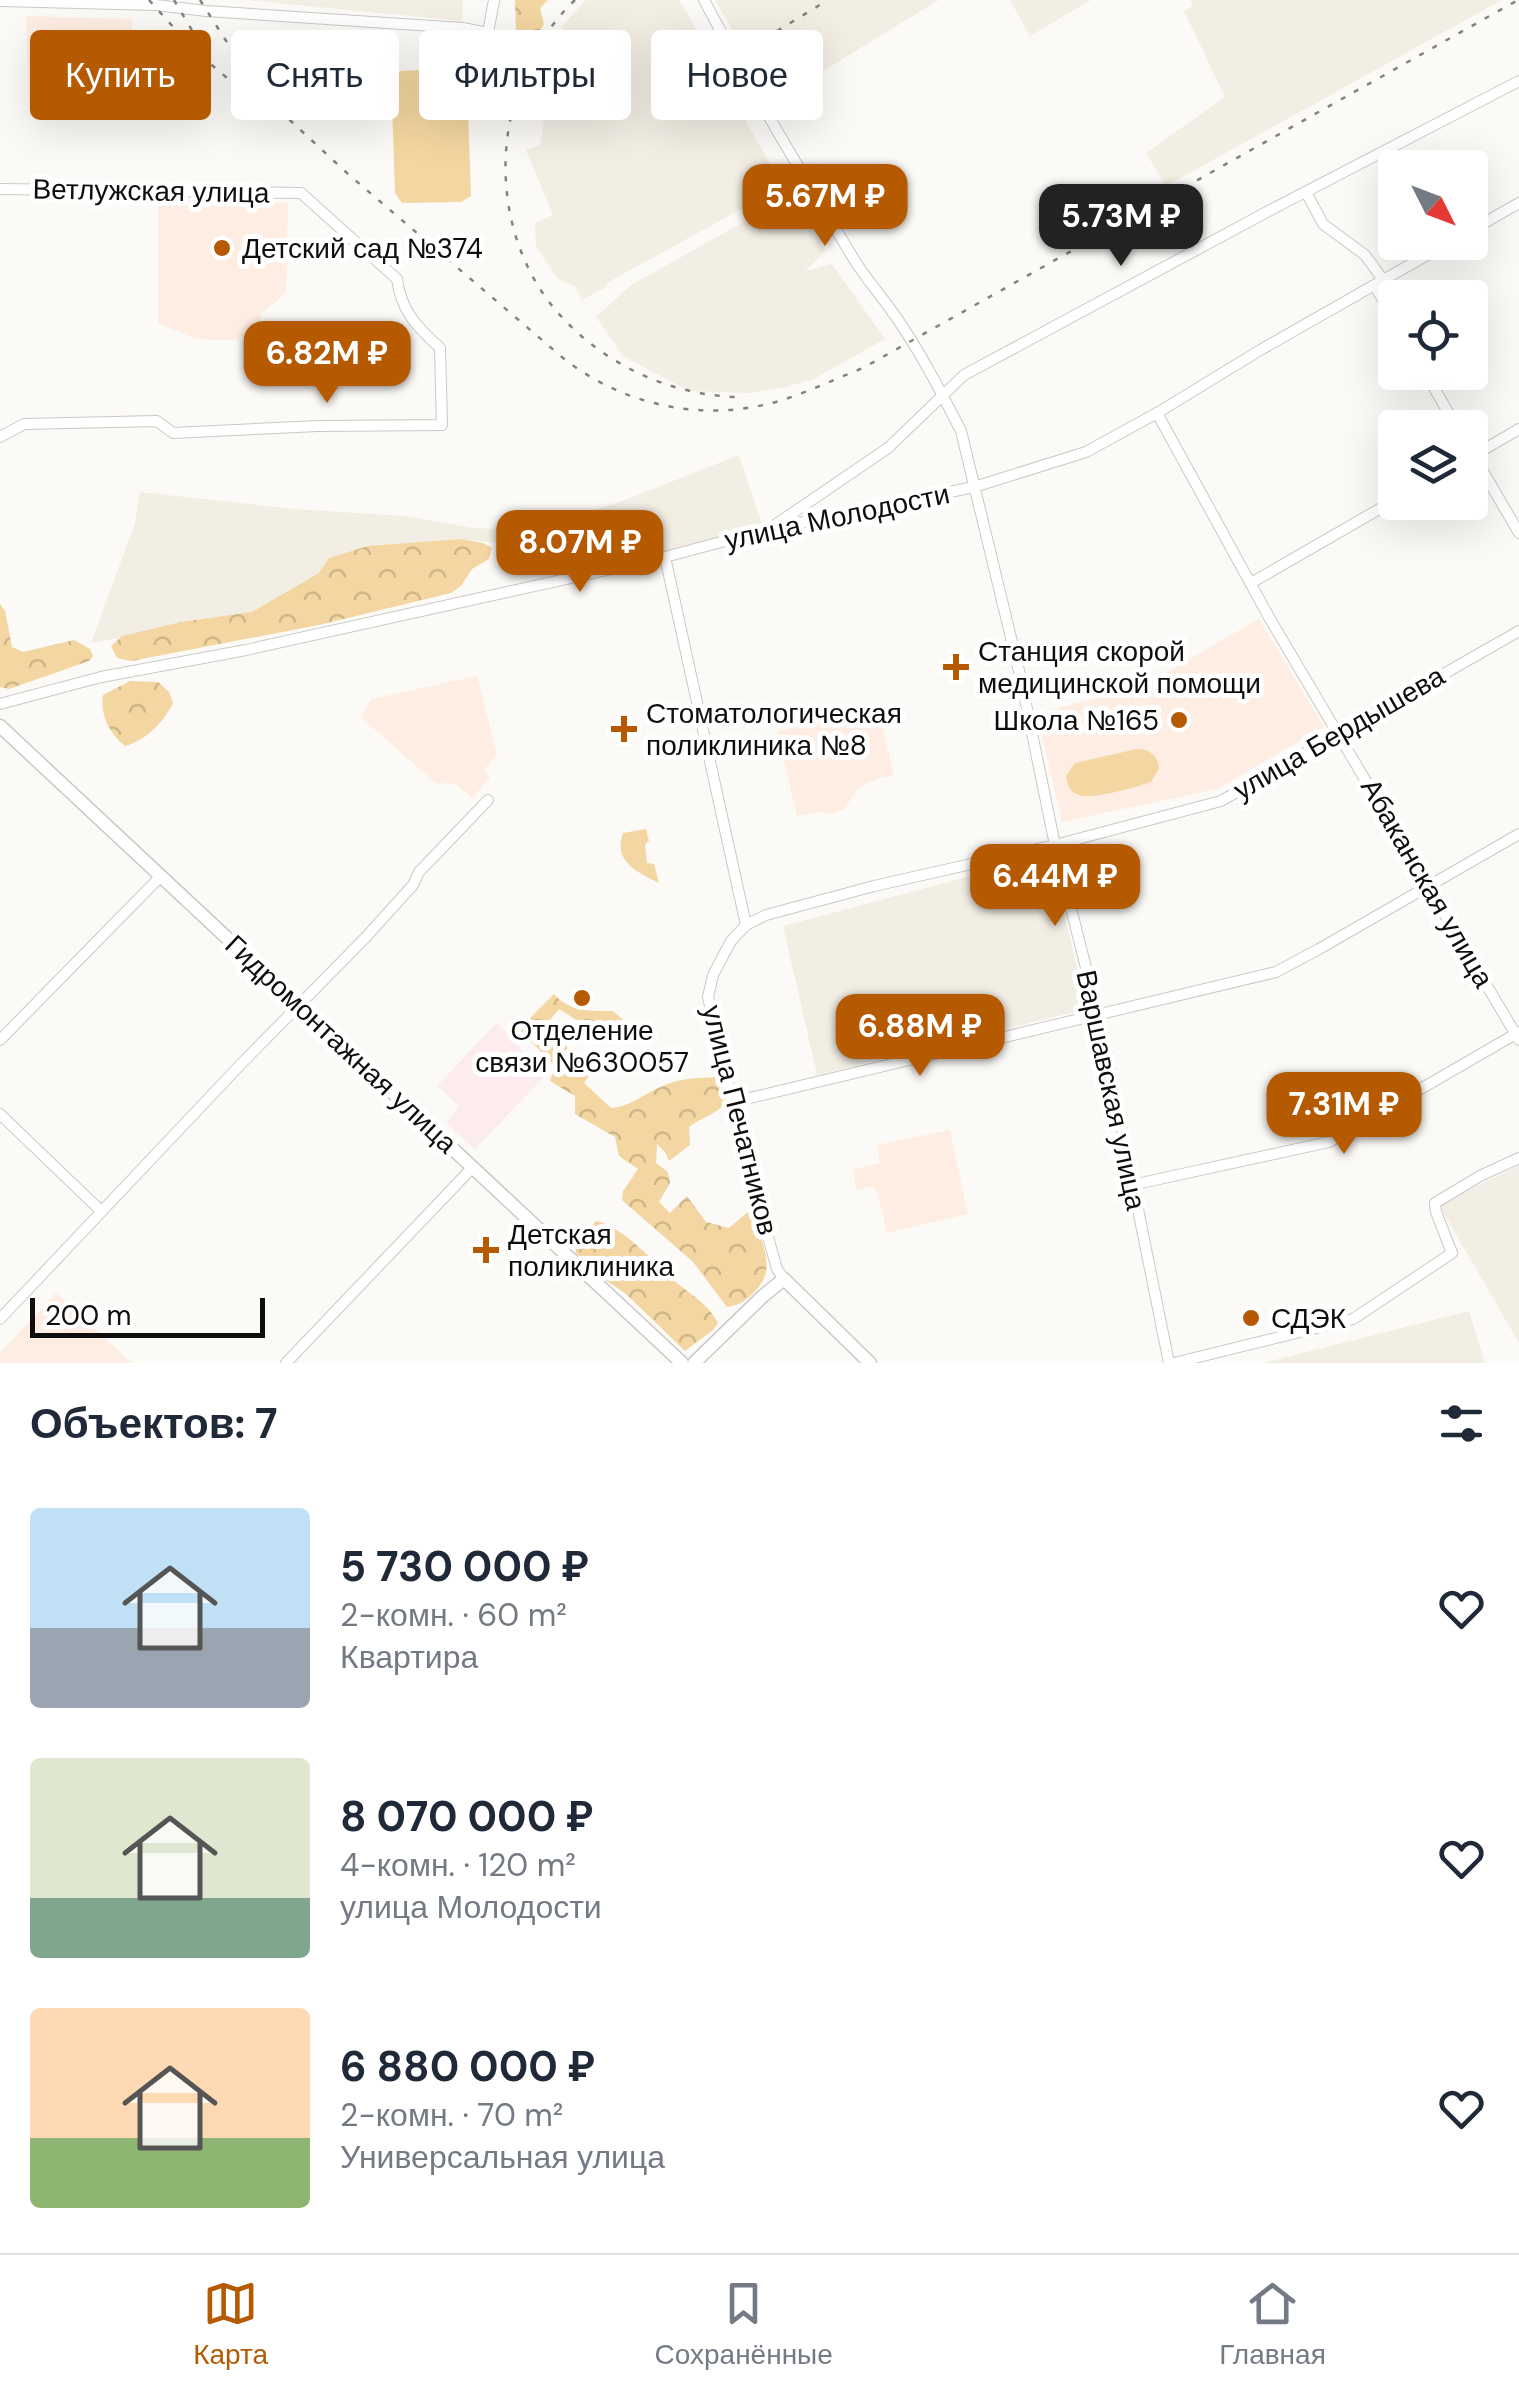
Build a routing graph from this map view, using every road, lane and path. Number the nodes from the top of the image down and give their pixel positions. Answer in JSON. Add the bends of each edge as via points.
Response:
{"nodes":[{"id":1,"x":494,"y":0,"type":"edge"},
{"id":2,"x":704,"y":0,"type":"edge"},
{"id":3,"x":0,"y":1,"type":"edge"},
{"id":4,"x":1519,"y":81,"type":"edge"},
{"id":5,"x":0,"y":189,"type":"edge"},
{"id":6,"x":1306,"y":192,"type":"junction"},
{"id":7,"x":1519,"y":202,"type":"edge"},
{"id":8,"x":1488,"y":220,"type":"edge"},
{"id":9,"x":1419,"y":260,"type":"edge"},
{"id":10,"x":1384,"y":280,"type":"edge"},
{"id":11,"x":1378,"y":281,"type":"edge"},
{"id":12,"x":1378,"y":284,"type":"edge"},
{"id":13,"x":942,"y":394,"type":"junction"},
{"id":14,"x":1157,"y":413,"type":"junction"},
{"id":15,"x":1519,"y":429,"type":"edge"},
{"id":16,"x":0,"y":437,"type":"edge"},
{"id":17,"x":1488,"y":445,"type":"edge"},
{"id":18,"x":1488,"y":482,"type":"edge"},
{"id":19,"x":974,"y":487,"type":"junction"},
{"id":20,"x":1378,"y":510,"type":"edge"},
{"id":21,"x":770,"y":528,"type":"junction"},
{"id":22,"x":1519,"y":533,"type":"edge"},
{"id":23,"x":665,"y":557,"type":"junction"},
{"id":24,"x":1251,"y":583,"type":"junction"},
{"id":25,"x":1519,"y":631,"type":"edge"},
{"id":26,"x":0,"y":704,"type":"edge"},
{"id":27,"x":0,"y":726,"type":"edge"},
{"id":28,"x":1340,"y":734,"type":"junction"},
{"id":29,"x":488,"y":800,"type":"dead end"},
{"id":30,"x":1519,"y":834,"type":"edge"},
{"id":31,"x":1054,"y":845,"type":"junction"},
{"id":32,"x":160,"y":876,"type":"junction"},
{"id":33,"x":1429,"y":887,"type":"junction"},
{"id":34,"x":746,"y":925,"type":"junction"},
{"id":35,"x":300,"y":1004,"type":"junction"},
{"id":36,"x":1098,"y":1015,"type":"junction"},
{"id":37,"x":1518,"y":1036,"type":"edge"},
{"id":38,"x":0,"y":1040,"type":"edge"},
{"id":39,"x":733,"y":1102,"type":"junction"},
{"id":40,"x":0,"y":1114,"type":"edge"},
{"id":41,"x":1519,"y":1158,"type":"edge"},
{"id":42,"x":473,"y":1167,"type":"junction"},
{"id":43,"x":1132,"y":1185,"type":"junction"},
{"id":44,"x":101,"y":1211,"type":"junction"},
{"id":45,"x":784,"y":1280,"type":"junction"},
{"id":46,"x":0,"y":1319,"type":"edge"},
{"id":47,"x":286,"y":1363,"type":"edge"},
{"id":48,"x":682,"y":1363,"type":"edge"},
{"id":49,"x":694,"y":1363,"type":"edge"},
{"id":50,"x":870,"y":1363,"type":"edge"},
{"id":51,"x":1171,"y":1363,"type":"edge"}],
"edges":[{"from":1,"to":3,"type":"street","via":[[488,33],[153,5]]},
{"from":2,"to":13,"type":"street","name":"Варшавская улица","via":[[810,187]]},
{"from":4,"to":6,"type":"street"},
{"from":5,"to":16,"type":"street","name":"Ветлужская улица","via":[[302,193],[397,279],[399,300],[440,348],[442,425],[173,433],[157,421],[24,424]]},
{"from":6,"to":11,"type":"street","via":[[1323,224],[1365,254]]},
{"from":6,"to":13,"type":"street","via":[[964,375]]},
{"from":7,"to":8,"type":"street"},
{"from":9,"to":10,"type":"street","name":"улица Молодости"},
{"from":12,"to":14,"type":"street","name":"улица Молодости"},
{"from":13,"to":19,"type":"street","name":"Варшавская улица","via":[[961,431]]},
{"from":13,"to":21,"type":"street","via":[[888,448]]},
{"from":14,"to":19,"type":"street","name":"улица Молодости","via":[[1086,452]]},
{"from":14,"to":24,"type":"street","name":"Абаканская улица"},
{"from":15,"to":17,"type":"street"},
{"from":18,"to":22,"type":"street"},
{"from":19,"to":21,"type":"street","name":"улица Молодости"},
{"from":19,"to":31,"type":"street","name":"Варшавская улица"},
{"from":20,"to":24,"type":"street"},
{"from":21,"to":23,"type":"street","name":"улица Молодости"},
{"from":23,"to":26,"type":"street","name":"улица Молодости"},
{"from":23,"to":34,"type":"street"},
{"from":24,"to":28,"type":"street","name":"Абаканская улица"},
{"from":25,"to":28,"type":"street","name":"улица Бердышева"},
{"from":27,"to":32,"type":"main road","name":"Гидромонтажная улица"},
{"from":28,"to":31,"type":"street","name":"улица Бердышева","via":[[1220,801]]},
{"from":28,"to":33,"type":"street","name":"Абаканская улица"},
{"from":29,"to":35,"type":"street"},
{"from":30,"to":33,"type":"street"},
{"from":31,"to":34,"type":"street","name":"улица Бердышева","via":[[766,914]]},
{"from":31,"to":36,"type":"street","name":"Варшавская улица"},
{"from":32,"to":35,"type":"main road","name":"Гидромонтажная улица"},
{"from":32,"to":38,"type":"street"},
{"from":33,"to":36,"type":"street","via":[[1276,972]]},
{"from":33,"to":37,"type":"street","name":"Абаканская улица"},
{"from":34,"to":39,"type":"street","name":"улица Печатников","via":[[726,950],[708,997]]},
{"from":35,"to":42,"type":"main road","name":"Гидромонтажная улица"},
{"from":35,"to":44,"type":"street"},
{"from":36,"to":39,"type":"street"},
{"from":36,"to":43,"type":"street","name":"Варшавская улица"},
{"from":37,"to":43,"type":"street","via":[[1330,1142]]},
{"from":39,"to":45,"type":"street","name":"улица Печатников"},
{"from":40,"to":44,"type":"street"},
{"from":41,"to":51,"type":"street","via":[[1435,1204],[1452,1253],[1354,1319]]},
{"from":42,"to":47,"type":"street"},
{"from":42,"to":48,"type":"main road","name":"Гидромонтажная улица"},
{"from":43,"to":51,"type":"street","name":"Варшавская улица"},
{"from":44,"to":46,"type":"street"},
{"from":45,"to":49,"type":"main road"},
{"from":45,"to":50,"type":"main road","name":"улица Печатников"}]}
